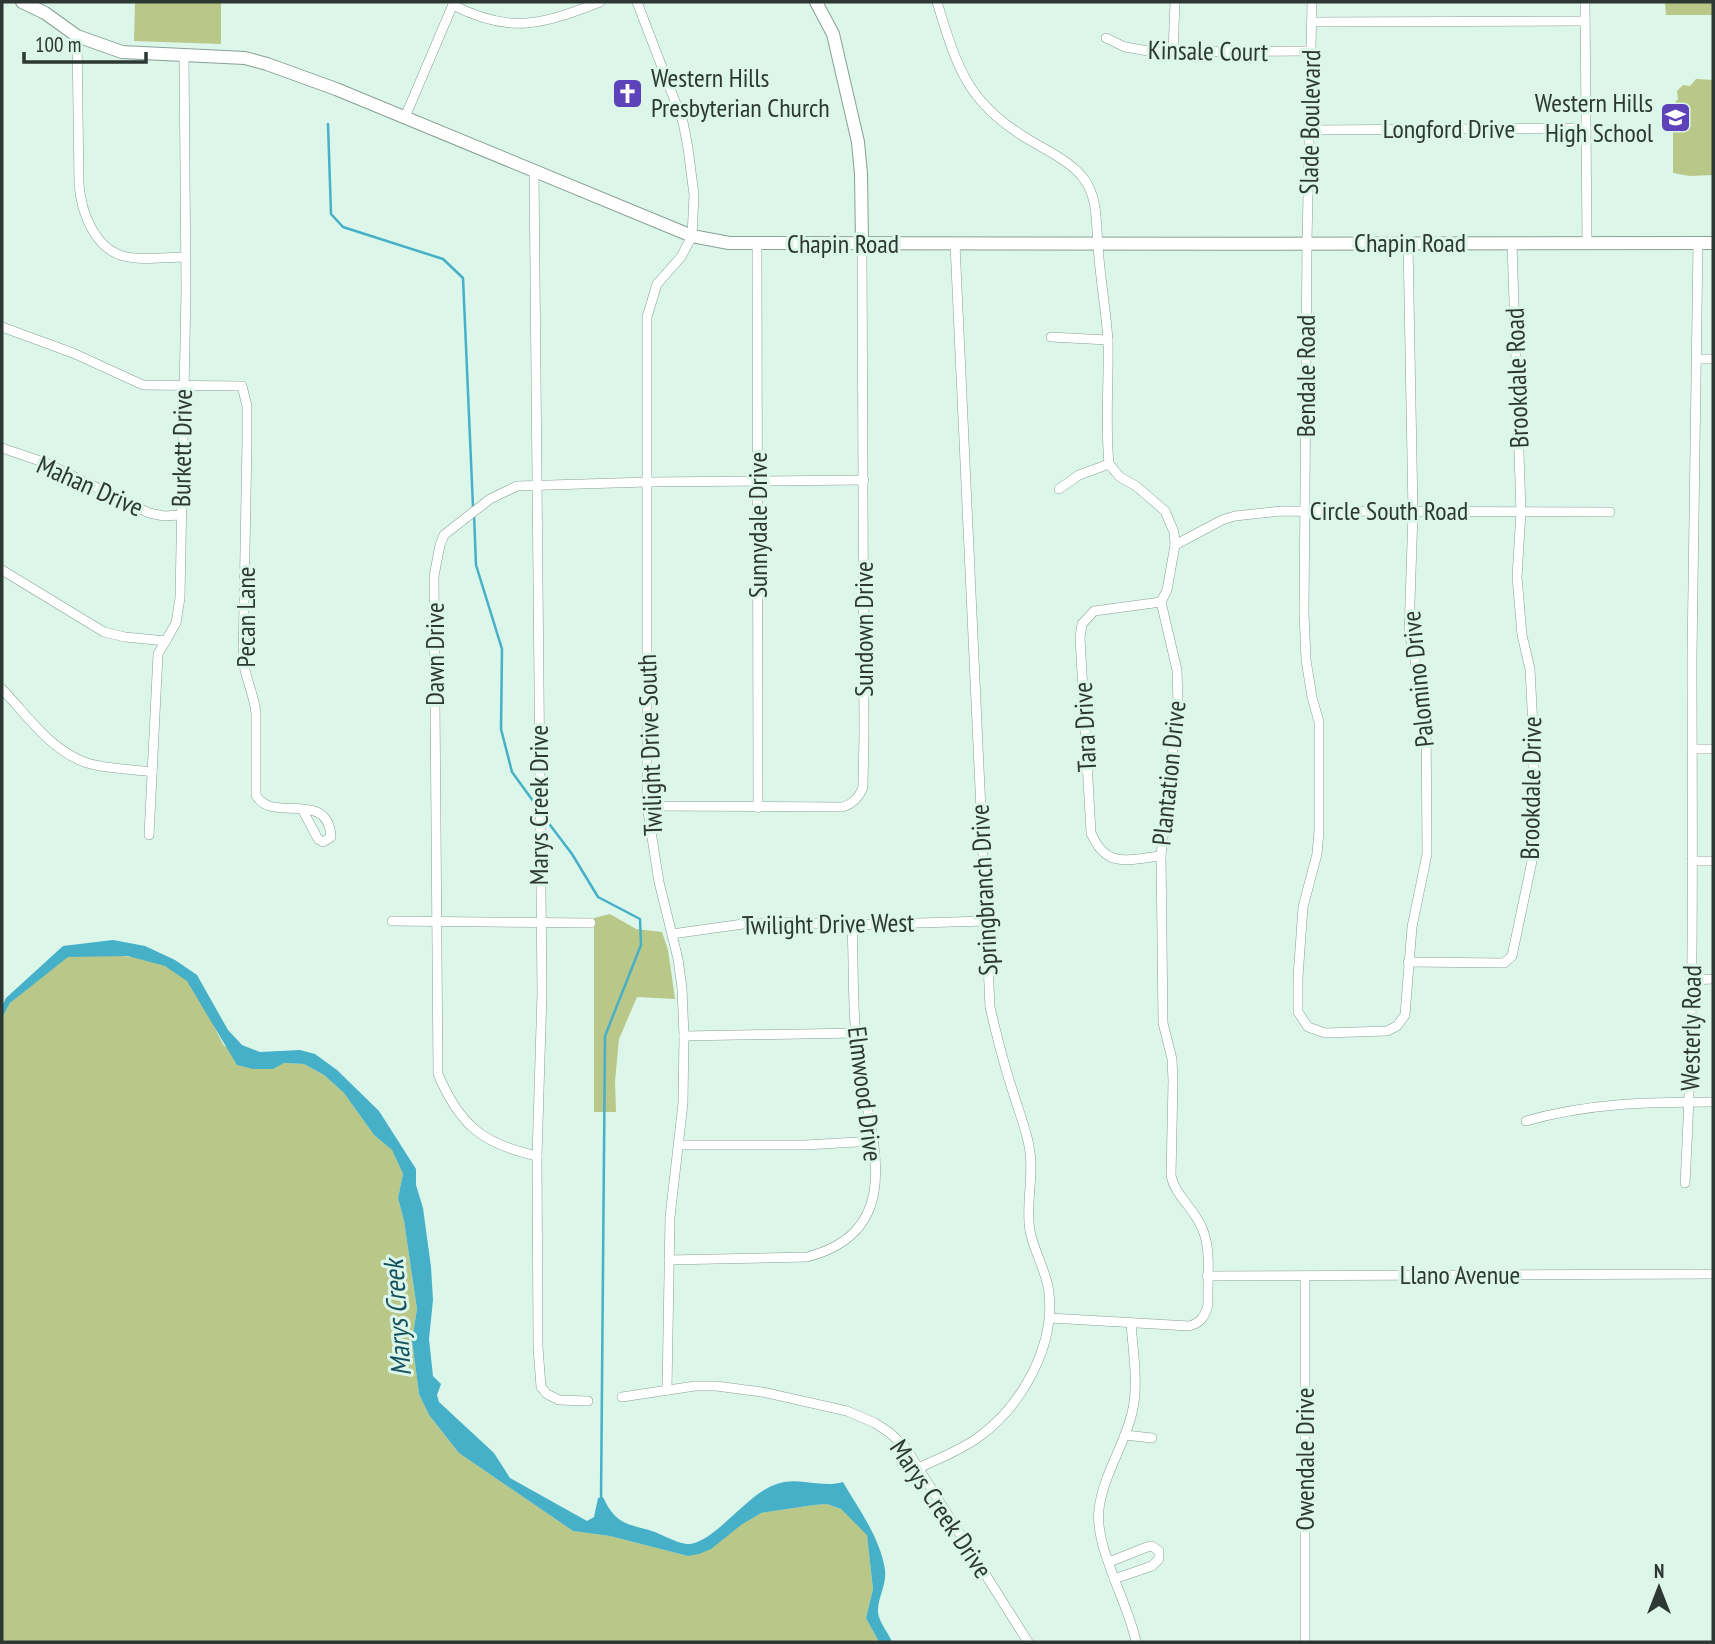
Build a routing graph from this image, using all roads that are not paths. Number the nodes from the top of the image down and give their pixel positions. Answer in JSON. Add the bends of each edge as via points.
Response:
{"nodes":[{"id":1,"x":22,"y":2,"type":"edge"},
{"id":2,"x":600,"y":2,"type":"edge"},
{"id":3,"x":637,"y":2,"type":"edge"},
{"id":4,"x":816,"y":2,"type":"edge"},
{"id":5,"x":937,"y":2,"type":"edge"},
{"id":6,"x":1175,"y":2,"type":"edge"},
{"id":7,"x":1312,"y":2,"type":"edge"},
{"id":8,"x":1585,"y":2,"type":"edge"},
{"id":9,"x":453,"y":3,"type":"edge"},
{"id":10,"x":1585,"y":21,"type":"junction"},
{"id":11,"x":1312,"y":22,"type":"junction"},
{"id":12,"x":77,"y":36,"type":"junction"},
{"id":13,"x":1106,"y":38,"type":"dead end"},
{"id":14,"x":1312,"y":51,"type":"junction"},
{"id":15,"x":1173,"y":52,"type":"junction"},
{"id":16,"x":184,"y":55,"type":"junction"},
{"id":17,"x":405,"y":117,"type":"junction"},
{"id":18,"x":1586,"y":128,"type":"junction"},
{"id":19,"x":1311,"y":130,"type":"junction"},
{"id":20,"x":534,"y":170,"type":"junction"},
{"id":21,"x":692,"y":236,"type":"junction"},
{"id":22,"x":1307,"y":242,"type":"junction"},
{"id":23,"x":757,"y":243,"type":"junction"},
{"id":24,"x":1408,"y":243,"type":"junction"},
{"id":25,"x":1512,"y":243,"type":"junction"},
{"id":26,"x":1587,"y":243,"type":"junction"},
{"id":27,"x":1698,"y":243,"type":"junction"},
{"id":28,"x":1713,"y":243,"type":"edge"},
{"id":29,"x":862,"y":244,"type":"junction"},
{"id":30,"x":955,"y":244,"type":"junction"},
{"id":31,"x":1098,"y":245,"type":"junction"},
{"id":32,"x":185,"y":257,"type":"junction"},
{"id":33,"x":2,"y":327,"type":"edge"},
{"id":34,"x":1051,"y":337,"type":"dead end"},
{"id":35,"x":1108,"y":340,"type":"junction"},
{"id":36,"x":1697,"y":359,"type":"junction"},
{"id":37,"x":1713,"y":359,"type":"edge"},
{"id":38,"x":183,"y":384,"type":"junction"},
{"id":39,"x":2,"y":449,"type":"edge"},
{"id":40,"x":1109,"y":464,"type":"junction"},
{"id":41,"x":758,"y":480,"type":"junction"},
{"id":42,"x":864,"y":480,"type":"junction"},
{"id":43,"x":647,"y":482,"type":"junction"},
{"id":44,"x":537,"y":485,"type":"junction"},
{"id":45,"x":1059,"y":489,"type":"dead end"},
{"id":46,"x":1306,"y":510,"type":"junction"},
{"id":47,"x":1413,"y":512,"type":"junction"},
{"id":48,"x":1521,"y":512,"type":"junction"},
{"id":49,"x":1610,"y":512,"type":"dead end"},
{"id":50,"x":180,"y":515,"type":"junction"},
{"id":51,"x":1175,"y":545,"type":"junction"},
{"id":52,"x":2,"y":570,"type":"edge"},
{"id":53,"x":1161,"y":602,"type":"junction"},
{"id":54,"x":166,"y":641,"type":"junction"},
{"id":55,"x":2,"y":689,"type":"edge"},
{"id":56,"x":1693,"y":749,"type":"junction"},
{"id":57,"x":1713,"y":749,"type":"edge"},
{"id":58,"x":152,"y":772,"type":"junction"},
{"id":59,"x":647,"y":806,"type":"junction"},
{"id":60,"x":758,"y":808,"type":"junction"},
{"id":61,"x":302,"y":809,"type":"dead end"},
{"id":62,"x":149,"y":835,"type":"dead end"},
{"id":63,"x":1161,"y":856,"type":"junction"},
{"id":64,"x":1692,"y":861,"type":"junction"},
{"id":65,"x":1713,"y":862,"type":"edge"},
{"id":66,"x":393,"y":921,"type":"dead end"},
{"id":67,"x":986,"y":921,"type":"junction"},
{"id":68,"x":437,"y":922,"type":"junction"},
{"id":69,"x":539,"y":922,"type":"junction"},
{"id":70,"x":591,"y":923,"type":"dead end"},
{"id":71,"x":852,"y":925,"type":"junction"},
{"id":72,"x":672,"y":934,"type":"junction"},
{"id":73,"x":1408,"y":962,"type":"junction"},
{"id":74,"x":1692,"y":979,"type":"junction"},
{"id":75,"x":1713,"y":979,"type":"edge"},
{"id":76,"x":1397,"y":1026,"type":"joint"},
{"id":77,"x":855,"y":1033,"type":"junction"},
{"id":78,"x":684,"y":1035,"type":"junction"},
{"id":79,"x":1690,"y":1102,"type":"junction"},
{"id":80,"x":1713,"y":1102,"type":"edge"},
{"id":81,"x":1526,"y":1121,"type":"dead end"},
{"id":82,"x":874,"y":1141,"type":"junction"},
{"id":83,"x":679,"y":1144,"type":"junction"},
{"id":84,"x":537,"y":1156,"type":"junction"},
{"id":85,"x":1685,"y":1183,"type":"dead end"},
{"id":86,"x":669,"y":1260,"type":"junction"},
{"id":87,"x":1713,"y":1274,"type":"edge"},
{"id":88,"x":1207,"y":1276,"type":"junction"},
{"id":89,"x":1306,"y":1276,"type":"junction"},
{"id":90,"x":1050,"y":1318,"type":"junction"},
{"id":91,"x":1131,"y":1323,"type":"junction"},
{"id":92,"x":667,"y":1390,"type":"junction"},
{"id":93,"x":622,"y":1397,"type":"dead end"},
{"id":94,"x":588,"y":1401,"type":"dead end"},
{"id":95,"x":1125,"y":1435,"type":"junction"},
{"id":96,"x":1152,"y":1438,"type":"dead end"},
{"id":97,"x":919,"y":1468,"type":"junction"},
{"id":98,"x":1109,"y":1562,"type":"junction"},
{"id":99,"x":1114,"y":1578,"type":"junction"},
{"id":100,"x":1028,"y":1642,"type":"edge"},
{"id":101,"x":1136,"y":1642,"type":"edge"},
{"id":102,"x":1305,"y":1642,"type":"edge"}],
"edges":[{"from":1,"to":12,"type":"street","name":"Chapin Road"},
{"from":2,"to":9,"type":"street","via":[[558,18],[518,24],[483,18]]},
{"from":3,"to":21,"type":"street","via":[[683,122],[693,184]]},
{"from":4,"to":29,"type":"street","via":[[833,34],[858,142]]},
{"from":5,"to":31,"type":"street","via":[[965,82],[989,111],[1083,177],[1093,199]]},
{"from":6,"to":15,"type":"street"},
{"from":7,"to":11,"type":"street","name":"Slade Boulevard"},
{"from":8,"to":10,"type":"street"},
{"from":9,"to":17,"type":"street"},
{"from":10,"to":11,"type":"street"},
{"from":10,"to":18,"type":"street"},
{"from":11,"to":14,"type":"street","name":"Slade Boulevard"},
{"from":12,"to":16,"type":"street","name":"Chapin Road","via":[[122,52]]},
{"from":12,"to":32,"type":"street","via":[[79,184],[86,216],[96,236],[122,256]]},
{"from":13,"to":15,"type":"street","name":"Kinsale Court","via":[[1139,51]]},
{"from":14,"to":15,"type":"street","name":"Kinsale Court"},
{"from":14,"to":19,"type":"street","name":"Slade Boulevard"},
{"from":16,"to":17,"type":"street","name":"Chapin Road","via":[[252,59]]},
{"from":16,"to":32,"type":"street","name":"Burkett Drive"},
{"from":17,"to":20,"type":"street","name":"Chapin Road"},
{"from":18,"to":19,"type":"street","name":"Longford Drive"},
{"from":18,"to":26,"type":"street"},
{"from":19,"to":22,"type":"street","name":"Slade Boulevard"},
{"from":20,"to":21,"type":"street","name":"Chapin Road"},
{"from":20,"to":44,"type":"street","name":"Marys Creek Drive"},
{"from":21,"to":23,"type":"street","name":"Chapin Road"},
{"from":21,"to":43,"type":"street","name":"Twilight Drive South","via":[[657,284],[647,317]]},
{"from":22,"to":24,"type":"street","name":"Chapin Road"},
{"from":22,"to":31,"type":"street","name":"Chapin Road"},
{"from":22,"to":46,"type":"street","name":"Bendale Road"},
{"from":23,"to":29,"type":"street","name":"Chapin Road"},
{"from":23,"to":41,"type":"street","name":"Sunnydale Drive"},
{"from":24,"to":25,"type":"street","name":"Chapin Road"},
{"from":24,"to":47,"type":"street","name":"Palomino Drive"},
{"from":25,"to":26,"type":"street","name":"Chapin Road"},
{"from":25,"to":48,"type":"street","name":"Brookdale Road"},
{"from":26,"to":27,"type":"street","name":"Chapin Road"},
{"from":27,"to":28,"type":"street","name":"Chapin Road"},
{"from":27,"to":36,"type":"street","name":"Westerly Road"},
{"from":29,"to":30,"type":"street","name":"Chapin Road"},
{"from":29,"to":42,"type":"street","name":"Sundown Drive"},
{"from":30,"to":31,"type":"street","name":"Chapin Road"},
{"from":30,"to":67,"type":"street","name":"Springbranch Drive"},
{"from":31,"to":35,"type":"street"},
{"from":32,"to":38,"type":"street","name":"Burkett Drive"},
{"from":33,"to":38,"type":"street","via":[[136,383]]},
{"from":34,"to":35,"type":"street"},
{"from":35,"to":40,"type":"street"},
{"from":36,"to":37,"type":"street"},
{"from":36,"to":56,"type":"street","name":"Westerly Road"},
{"from":38,"to":50,"type":"street","name":"Burkett Drive"},
{"from":38,"to":61,"type":"street","name":"Pecan Lane","via":[[242,386],[247,406],[243,659],[257,713],[256,795],[267,806]]},
{"from":39,"to":50,"type":"street","name":"Mahan Drive","via":[[46,463],[149,513]]},
{"from":40,"to":45,"type":"street","via":[[1079,475]]},
{"from":40,"to":51,"type":"street","name":"Plantation Drive","via":[[1165,512]]},
{"from":41,"to":42,"type":"street","name":"Dawn Drive"},
{"from":41,"to":43,"type":"street","name":"Dawn Drive"},
{"from":41,"to":60,"type":"street","name":"Sunnydale Drive"},
{"from":42,"to":60,"type":"street","name":"Sundown Drive","via":[[863,787],[856,800],[842,807]]},
{"from":43,"to":44,"type":"street","name":"Dawn Drive"},
{"from":43,"to":59,"type":"street","name":"Twilight Drive South"},
{"from":44,"to":68,"type":"street","name":"Dawn Drive","via":[[508,489],[464,519],[440,545],[434,576]]},
{"from":44,"to":69,"type":"street","name":"Marys Creek Drive"},
{"from":46,"to":47,"type":"street","name":"Circle South Road"},
{"from":46,"to":51,"type":"street","name":"Circle South Road","via":[[1235,516]]},
{"from":46,"to":76,"type":"street","name":"Bendale Road","via":[[1306,660],[1319,722],[1320,831],[1303,907],[1298,1012],[1308,1027],[1325,1033],[1387,1031]]},
{"from":47,"to":48,"type":"street","name":"Circle South Road"},
{"from":47,"to":73,"type":"street","name":"Palomino Drive","via":[[1409,632],[1426,711],[1427,854]]},
{"from":48,"to":49,"type":"street","name":"Circle South Road"},
{"from":48,"to":73,"type":"street","name":"Brookdale Drive","via":[[1517,577],[1531,682],[1532,860],[1512,956],[1504,963]]},
{"from":50,"to":54,"type":"street","name":"Burkett Drive","via":[[178,614]]},
{"from":51,"to":53,"type":"street","name":"Plantation Drive"},
{"from":52,"to":54,"type":"street","via":[[104,632]]},
{"from":53,"to":63,"type":"street","name":"Plantation Drive","via":[[1177,670],[1178,703]]},
{"from":53,"to":63,"type":"street","name":"Tara Drive","via":[[1094,611],[1082,624],[1080,638],[1091,833],[1108,858]]},
{"from":54,"to":58,"type":"street","name":"Burkett Drive","via":[[158,654]]},
{"from":55,"to":58,"type":"street","via":[[67,753],[91,764]]},
{"from":56,"to":57,"type":"street"},
{"from":56,"to":64,"type":"street","name":"Westerly Road"},
{"from":58,"to":62,"type":"street","name":"Burkett Drive"},
{"from":59,"to":60,"type":"street","name":"Sundown Drive"},
{"from":59,"to":72,"type":"street","name":"Twilight Drive South"},
{"from":63,"to":88,"type":"street","name":"Plantation Drive","via":[[1163,1023],[1173,1081],[1171,1176],[1174,1188],[1203,1229]]},
{"from":64,"to":65,"type":"street"},
{"from":64,"to":74,"type":"street","name":"Westerly Road"},
{"from":66,"to":68,"type":"street"},
{"from":67,"to":71,"type":"street","name":"Twilight Drive West"},
{"from":67,"to":90,"type":"street","name":"Springbranch Drive","via":[[990,1007],[1029,1145],[1030,1225],[1049,1288]]},
{"from":68,"to":69,"type":"street"},
{"from":68,"to":84,"type":"street","name":"Dawn Drive","via":[[437,1064],[445,1090],[482,1136]]},
{"from":69,"to":70,"type":"street"},
{"from":69,"to":84,"type":"street","name":"Marys Creek Drive","via":[[542,993]]},
{"from":71,"to":72,"type":"street","name":"Twilight Drive West","via":[[743,923]]},
{"from":71,"to":77,"type":"street","name":"Elmwood Drive"},
{"from":72,"to":78,"type":"street","name":"Twilight Drive South","via":[[682,988]]},
{"from":73,"to":76,"type":"street","name":"Palomino Drive","via":[[1405,1015]]},
{"from":74,"to":75,"type":"street"},
{"from":74,"to":79,"type":"street","name":"Westerly Road"},
{"from":77,"to":78,"type":"street"},
{"from":77,"to":82,"type":"street","name":"Elmwood Drive"},
{"from":78,"to":83,"type":"street","name":"Twilight Drive South"},
{"from":79,"to":80,"type":"street"},
{"from":79,"to":81,"type":"street","via":[[1567,1110]]},
{"from":79,"to":85,"type":"street","name":"Westerly Road"},
{"from":82,"to":83,"type":"street"},
{"from":82,"to":86,"type":"street","name":"Elmwood Drive","via":[[870,1207],[834,1248],[807,1256]]},
{"from":83,"to":86,"type":"street","name":"Twilight Drive South"},
{"from":84,"to":94,"type":"street","name":"Marys Creek Drive","via":[[541,1387],[559,1401]]},
{"from":86,"to":92,"type":"street","name":"Twilight Drive South"},
{"from":87,"to":89,"type":"street","name":"Llano Avenue"},
{"from":88,"to":89,"type":"street","name":"Llano Avenue"},
{"from":88,"to":91,"type":"street","name":"Plantation Drive","via":[[1208,1305],[1201,1320],[1189,1326]]},
{"from":89,"to":102,"type":"street","name":"Owendale Drive"},
{"from":90,"to":91,"type":"street"},
{"from":90,"to":97,"type":"street","name":"Springbranch Drive","via":[[1038,1360],[1001,1418],[960,1449]]},
{"from":91,"to":95,"type":"street","via":[[1134,1395]]},
{"from":92,"to":93,"type":"street","name":"Marys Creek Drive"},
{"from":92,"to":97,"type":"street","name":"Marys Creek Drive","via":[[695,1385],[728,1387],[847,1411],[890,1433]]},
{"from":95,"to":96,"type":"street"},
{"from":95,"to":98,"type":"street","via":[[1099,1509]]},
{"from":97,"to":100,"type":"street","name":"Marys Creek Drive"},
{"from":98,"to":99,"type":"street"},
{"from":98,"to":99,"type":"street","via":[[1147,1547],[1159,1551],[1152,1566]]},
{"from":99,"to":101,"type":"street"}]}
